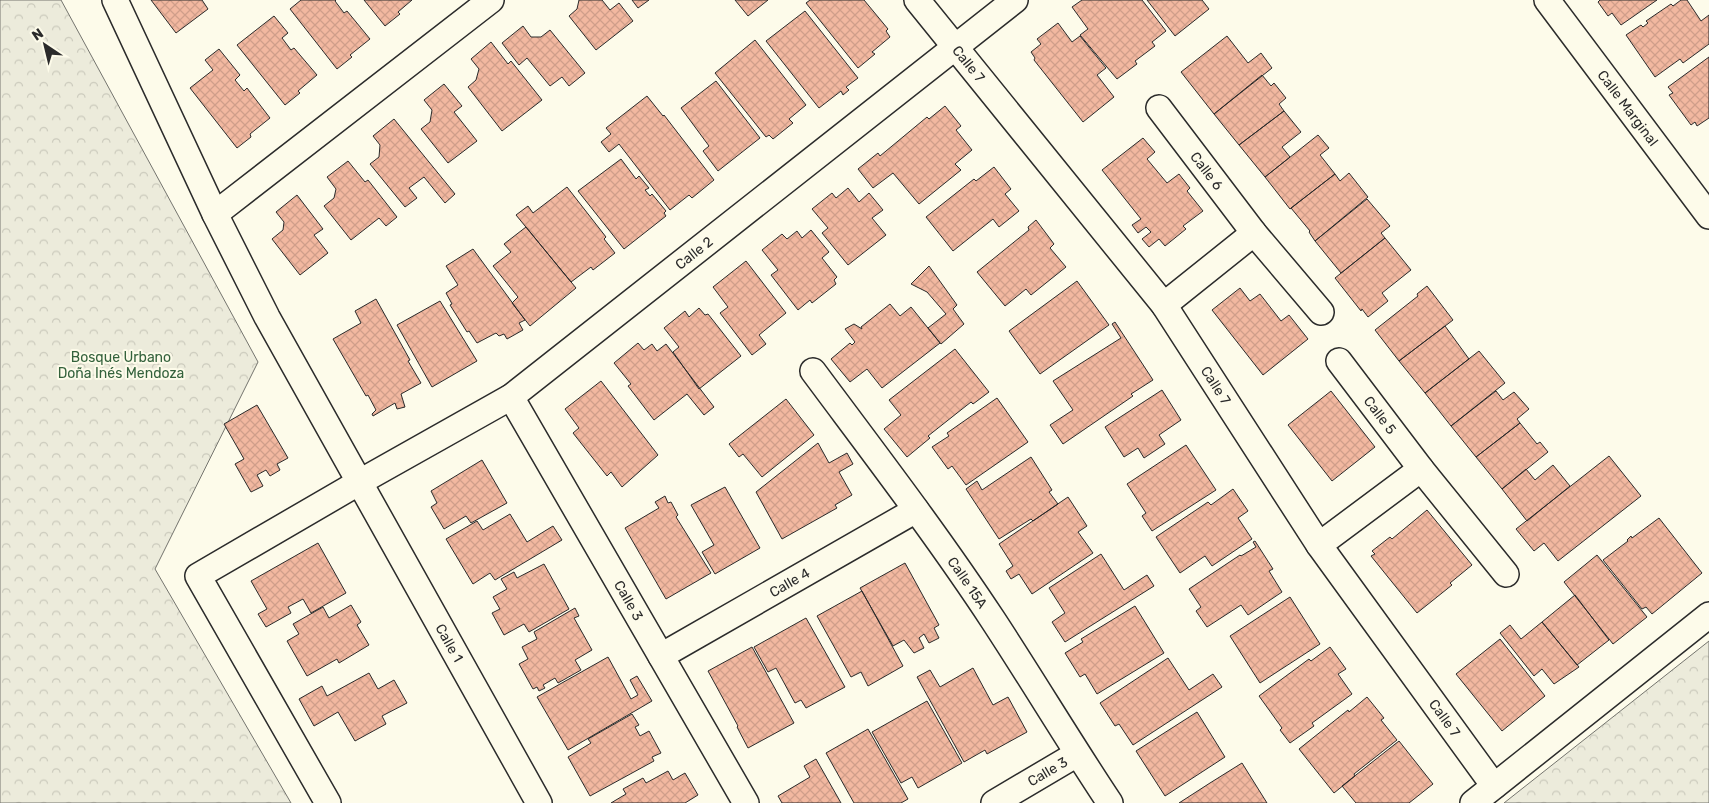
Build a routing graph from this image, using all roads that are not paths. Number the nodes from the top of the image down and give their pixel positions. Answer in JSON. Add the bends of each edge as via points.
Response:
{"nodes":[{"id":1,"x":115,"y":0,"type":"edge"},
{"id":2,"x":491,"y":0,"type":"edge"},
{"id":3,"x":917,"y":0,"type":"edge"},
{"id":4,"x":1015,"y":0,"type":"edge"},
{"id":5,"x":1547,"y":0,"type":"edge"},
{"id":6,"x":954,"y":47,"type":"junction"},
{"id":7,"x":1159,"y":108,"type":"dead end"},
{"id":8,"x":215,"y":214,"type":"junction"},
{"id":9,"x":1709,"y":216,"type":"edge"},
{"id":10,"x":1254,"y":233,"type":"junction"},
{"id":11,"x":1164,"y":305,"type":"junction"},
{"id":12,"x":1321,"y":312,"type":"dead end"},
{"id":13,"x":1339,"y":361,"type":"dead end"},
{"id":14,"x":814,"y":371,"type":"dead end"},
{"id":15,"x":511,"y":397,"type":"junction"},
{"id":16,"x":1422,"y":469,"type":"junction"},
{"id":17,"x":358,"y":482,"type":"junction"},
{"id":18,"x":916,"y":510,"type":"junction"},
{"id":19,"x":1319,"y":545,"type":"junction"},
{"id":20,"x":1506,"y":574,"type":"dead end"},
{"id":21,"x":1709,"y":615,"type":"edge"},
{"id":22,"x":661,"y":656,"type":"junction"},
{"id":23,"x":1077,"y":754,"type":"junction"},
{"id":24,"x":1494,"y":786,"type":"junction"},
{"id":25,"x":328,"y":803,"type":"edge"},
{"id":26,"x":539,"y":803,"type":"edge"},
{"id":27,"x":746,"y":803,"type":"edge"},
{"id":28,"x":994,"y":803,"type":"edge"},
{"id":29,"x":1110,"y":803,"type":"edge"},
{"id":30,"x":1473,"y":803,"type":"edge"}],
"edges":[{"from":1,"to":8,"type":"street","name":"Calle 1"},
{"from":2,"to":8,"type":"street"},
{"from":3,"to":6,"type":"street","name":"Calle 7"},
{"from":4,"to":6,"type":"street","name":"Calle 2"},
{"from":5,"to":9,"type":"street","name":"Calle Marginal"},
{"from":6,"to":11,"type":"street","name":"Calle 7"},
{"from":6,"to":15,"type":"street","name":"Calle 2"},
{"from":7,"to":10,"type":"street","name":"Calle 6"},
{"from":8,"to":17,"type":"street","name":"Calle 1","via":[[267,317]]},
{"from":10,"to":11,"type":"street"},
{"from":10,"to":12,"type":"street","name":"Calle 6"},
{"from":11,"to":19,"type":"street","name":"Calle 7"},
{"from":13,"to":16,"type":"street","name":"Calle 5"},
{"from":14,"to":18,"type":"street","name":"Calle 15A"},
{"from":15,"to":17,"type":"street","name":"Calle 2"},
{"from":15,"to":22,"type":"street","name":"Calle 3"},
{"from":16,"to":19,"type":"street"},
{"from":16,"to":20,"type":"street","name":"Calle 5"},
{"from":17,"to":25,"type":"street","name":"Calle 2","via":[[198,576]]},
{"from":17,"to":26,"type":"street","name":"Calle 1"},
{"from":18,"to":22,"type":"street","name":"Calle 4"},
{"from":18,"to":23,"type":"street","name":"Calle 15A","via":[[994,621]]},
{"from":19,"to":24,"type":"street","name":"Calle 7"},
{"from":21,"to":24,"type":"street"},
{"from":22,"to":27,"type":"street","name":"Calle 3"},
{"from":23,"to":28,"type":"street","name":"Calle 3"},
{"from":23,"to":29,"type":"street","name":"Calle 15A"},
{"from":24,"to":30,"type":"street"}]}
